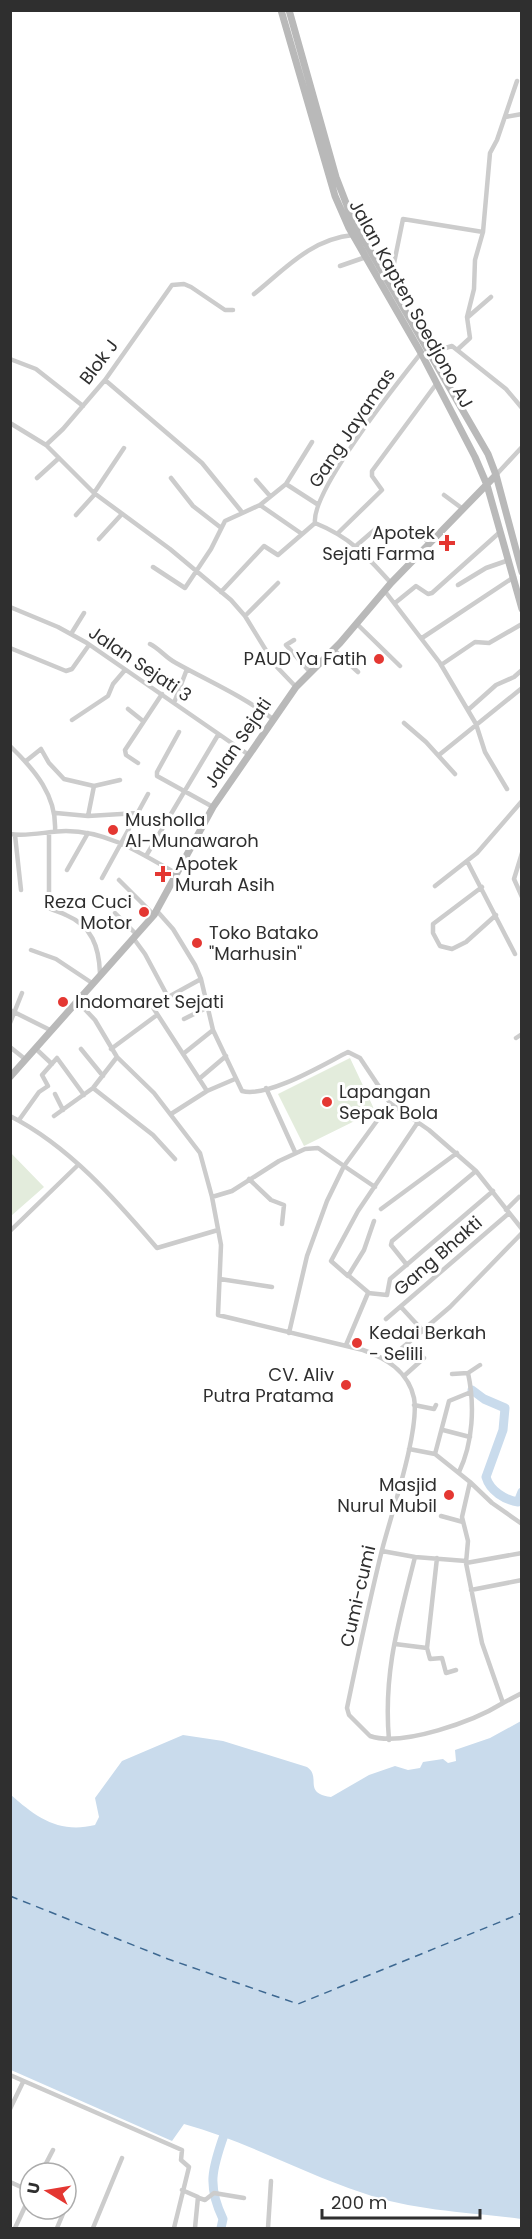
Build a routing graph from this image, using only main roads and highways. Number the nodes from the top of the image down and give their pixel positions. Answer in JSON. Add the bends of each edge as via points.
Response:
{"nodes":[{"id":1,"x":281,"y":10,"type":"edge"},
{"id":2,"x":289,"y":10,"type":"edge"},
{"id":3,"x":321,"y":137,"type":"junction"},
{"id":4,"x":414,"y":333,"type":"junction"},
{"id":5,"x":496,"y":475,"type":"junction"},
{"id":6,"x":487,"y":485,"type":"junction"},
{"id":7,"x":521,"y":571,"type":"edge"},
{"id":8,"x":522,"y":609,"type":"edge"},
{"id":9,"x":10,"y":1077,"type":"edge"}],
"edges":[{"from":1,"to":3,"type":"main road","name":"Jalan Kapten Soedjono AJ"},
{"from":2,"to":3,"type":"main road","name":"Jalan Kapten Soedjono AJ"},
{"from":3,"to":4,"type":"main road","name":"Jalan Kapten Soedjono AJ","via":[[353,221]]},
{"from":3,"to":4,"type":"main road","name":"Jalan Kapten Soedjono AJ","via":[[335,196],[353,235]]},
{"from":4,"to":5,"type":"main road","name":"Jalan Kapten Soedjono AJ","via":[[466,414]]},
{"from":4,"to":6,"type":"main road","name":"Jalan Kapten Soedjono AJ"},
{"from":5,"to":6,"type":"main road","name":"Jalan Sejati"},
{"from":5,"to":7,"type":"main road","name":"Jalan Kapten Soedjono AJ"},
{"from":6,"to":8,"type":"main road","name":"Jalan Kapten Soedjono AJ"},
{"from":6,"to":9,"type":"main road","name":"Jalan Sejati","via":[[391,582],[296,687],[213,807],[156,913]]}]}
